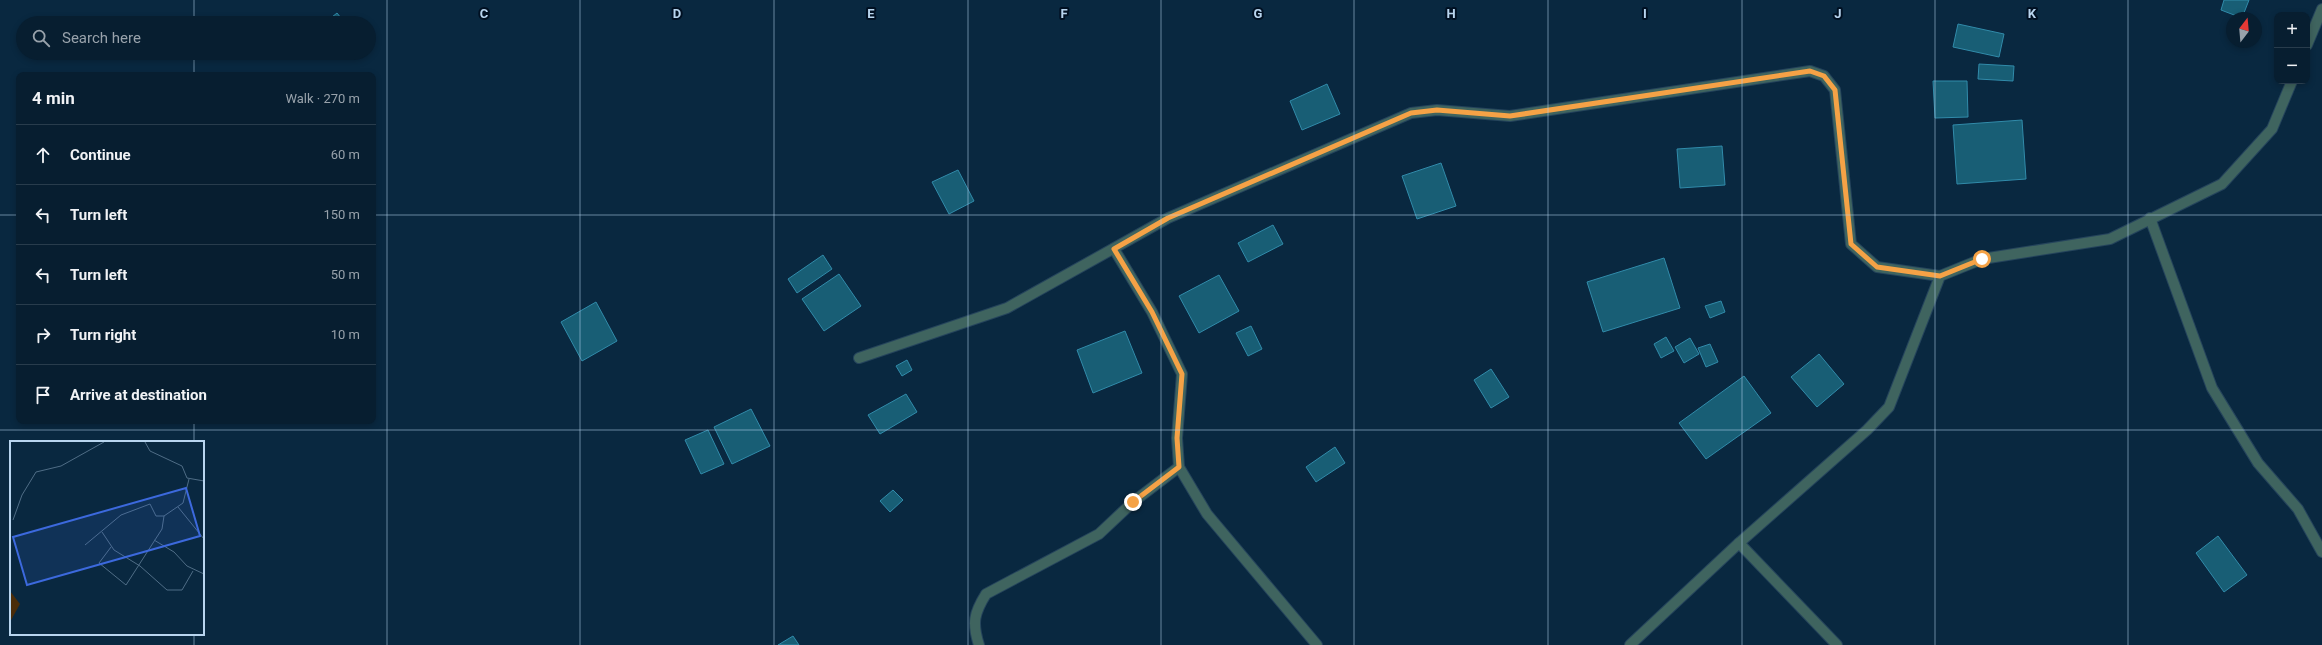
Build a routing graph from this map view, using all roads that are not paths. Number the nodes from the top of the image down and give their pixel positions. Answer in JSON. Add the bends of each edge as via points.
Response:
{"nodes":[{"id":1,"x":2322,"y":9,"type":"edge"},
{"id":2,"x":2310,"y":38,"type":"edge"},
{"id":3,"x":2291,"y":84,"type":"edge"},
{"id":4,"x":2150,"y":218,"type":"junction"},
{"id":5,"x":1114,"y":249,"type":"junction"},
{"id":6,"x":1940,"y":276,"type":"junction"},
{"id":7,"x":859,"y":358,"type":"dead end"},
{"id":8,"x":1179,"y":467,"type":"junction"},
{"id":9,"x":1739,"y":543,"type":"junction"},
{"id":10,"x":2322,"y":552,"type":"edge"},
{"id":11,"x":979,"y":645,"type":"edge"},
{"id":12,"x":1318,"y":645,"type":"edge"},
{"id":13,"x":1630,"y":645,"type":"edge"},
{"id":14,"x":1837,"y":645,"type":"edge"}],
"edges":[{"from":1,"to":2,"type":"street"},
{"from":3,"to":4,"type":"street","via":[[2272,129],[2222,184]]},
{"from":4,"to":6,"type":"street","via":[[2110,239],[1982,259]]},
{"from":4,"to":10,"type":"street","via":[[2212,388],[2258,463],[2298,509]]},
{"from":5,"to":6,"type":"street","via":[[1168,218],[1411,113],[1437,110],[1510,116],[1810,71],[1824,76],[1835,90],[1851,244],[1877,267]]},
{"from":5,"to":7,"type":"street","via":[[1007,308]]},
{"from":5,"to":8,"type":"street","via":[[1152,312],[1182,374],[1177,438]]},
{"from":6,"to":9,"type":"street","via":[[1889,407],[1867,430]]},
{"from":8,"to":11,"type":"street","via":[[1133,502],[1099,534],[986,594],[976,609],[974,630]]},
{"from":8,"to":12,"type":"street","via":[[1206,514]]},
{"from":9,"to":13,"type":"street"},
{"from":9,"to":14,"type":"street"}]}
